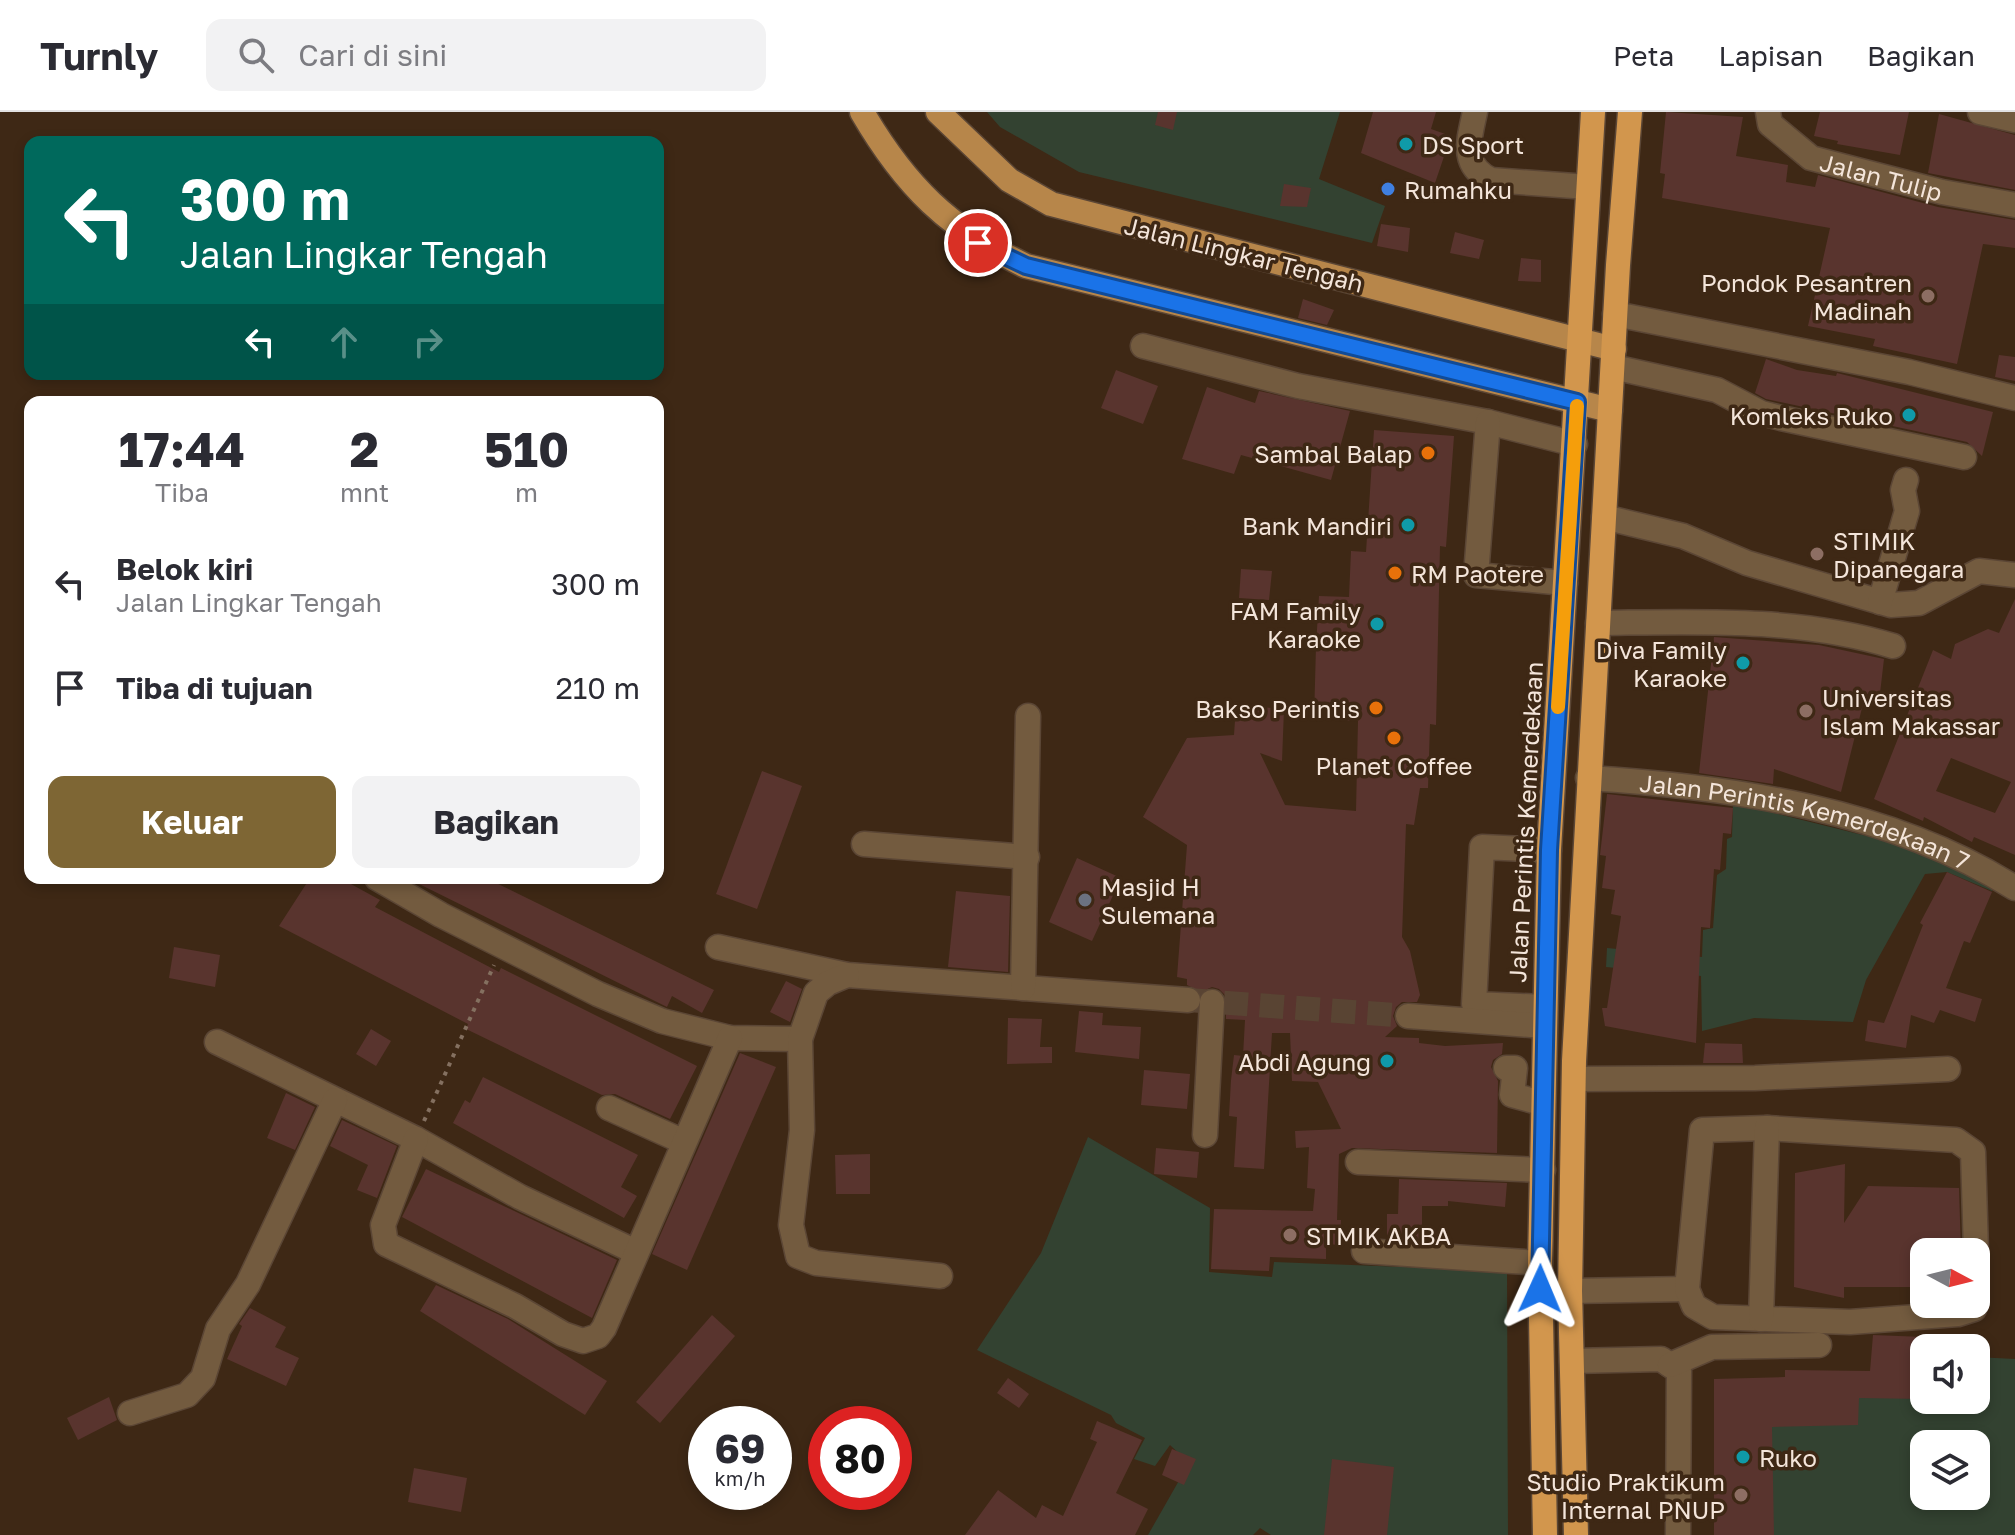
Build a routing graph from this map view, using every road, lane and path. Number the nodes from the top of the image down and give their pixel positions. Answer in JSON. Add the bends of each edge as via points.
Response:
{"nodes":[{"id":1,"x":862,"y":112,"type":"edge"},
{"id":2,"x":938,"y":112,"type":"edge"},
{"id":3,"x":1475,"y":112,"type":"edge"},
{"id":4,"x":1593,"y":112,"type":"edge"},
{"id":5,"x":1630,"y":112,"type":"edge"},
{"id":6,"x":1767,"y":112,"type":"edge"},
{"id":7,"x":1980,"y":112,"type":"edge"},
{"id":8,"x":2015,"y":120,"type":"edge"},
{"id":9,"x":1588,"y":187,"type":"junction"},
{"id":10,"x":2015,"y":205,"type":"edge"},
{"id":11,"x":1615,"y":314,"type":"junction"},
{"id":12,"x":1578,"y":340,"type":"junction"},
{"id":13,"x":1143,"y":346,"type":"dead end"},
{"id":14,"x":1613,"y":358,"type":"junction"},
{"id":15,"x":2015,"y":398,"type":"edge"},
{"id":16,"x":1577,"y":402,"type":"junction"},
{"id":17,"x":1610,"y":410,"type":"junction"},
{"id":18,"x":1488,"y":422,"type":"junction"},
{"id":19,"x":1575,"y":444,"type":"junction"},
{"id":20,"x":1964,"y":457,"type":"dead end"},
{"id":21,"x":1906,"y":480,"type":"dead end"},
{"id":22,"x":1604,"y":517,"type":"junction"},
{"id":23,"x":2015,"y":575,"type":"edge"},
{"id":24,"x":1565,"y":583,"type":"junction"},
{"id":25,"x":1880,"y":602,"type":"junction"},
{"id":26,"x":1598,"y":623,"type":"junction"},
{"id":27,"x":1893,"y":646,"type":"dead end"},
{"id":28,"x":1028,"y":716,"type":"dead end"},
{"id":29,"x":1588,"y":778,"type":"junction"},
{"id":30,"x":864,"y":844,"type":"dead end"},
{"id":31,"x":1549,"y":850,"type":"junction"},
{"id":32,"x":1027,"y":857,"type":"junction"},
{"id":33,"x":387,"y":884,"type":"edge"},
{"id":34,"x":2015,"y":888,"type":"edge"},
{"id":35,"x":503,"y":944,"type":"junction"},
{"id":36,"x":718,"y":947,"type":"dead end"},
{"id":37,"x":847,"y":975,"type":"junction"},
{"id":38,"x":1023,"y":988,"type":"junction"},
{"id":39,"x":1408,"y":1016,"type":"tunnel mouth"},
{"id":40,"x":1544,"y":1016,"type":"junction"},
{"id":41,"x":730,"y":1038,"type":"junction"},
{"id":42,"x":800,"y":1039,"type":"junction"},
{"id":43,"x":217,"y":1042,"type":"dead end"},
{"id":44,"x":1506,"y":1068,"type":"dead end"},
{"id":45,"x":1948,"y":1069,"type":"dead end"},
{"id":46,"x":1574,"y":1079,"type":"junction"},
{"id":47,"x":335,"y":1100,"type":"junction"},
{"id":48,"x":1541,"y":1103,"type":"junction"},
{"id":49,"x":609,"y":1108,"type":"dead end"},
{"id":50,"x":1767,"y":1128,"type":"junction"},
{"id":51,"x":1205,"y":1135,"type":"dead end"},
{"id":52,"x":416,"y":1139,"type":"junction"},
{"id":53,"x":684,"y":1142,"type":"junction"},
{"id":54,"x":1358,"y":1162,"type":"dead end"},
{"id":55,"x":1543,"y":1170,"type":"junction"},
{"id":56,"x":1976,"y":1238,"type":"edge"},
{"id":57,"x":1364,"y":1251,"type":"dead end"},
{"id":58,"x":636,"y":1252,"type":"junction"},
{"id":59,"x":1540,"y":1263,"type":"junction"},
{"id":60,"x":940,"y":1276,"type":"dead end"},
{"id":61,"x":1687,"y":1289,"type":"junction"},
{"id":62,"x":1570,"y":1291,"type":"junction"},
{"id":63,"x":1911,"y":1318,"type":"edge"},
{"id":64,"x":1761,"y":1319,"type":"junction"},
{"id":65,"x":1819,"y":1345,"type":"dead end"},
{"id":66,"x":1572,"y":1361,"type":"junction"},
{"id":67,"x":1670,"y":1365,"type":"junction"},
{"id":68,"x":130,"y":1413,"type":"dead end"},
{"id":69,"x":1545,"y":1535,"type":"edge"},
{"id":70,"x":1576,"y":1535,"type":"edge"},
{"id":71,"x":1678,"y":1535,"type":"edge"}],
"edges":[{"from":1,"to":16,"type":"main road","via":[[936,210],[978,243],[1026,266]]},
{"from":2,"to":12,"type":"main road","name":"Jalan Lingkar Tengah","via":[[1009,180],[1051,204]]},
{"from":3,"to":9,"type":"street","via":[[1468,146],[1478,174],[1491,180]]},
{"from":4,"to":9,"type":"highway","name":"Jalan Perintis Kemerdekaan"},
{"from":5,"to":11,"type":"highway"},
{"from":6,"to":10,"type":"street","name":"Jalan Tulip","via":[[1770,124],[1811,158]]},
{"from":7,"to":8,"type":"street"},
{"from":9,"to":12,"type":"highway","name":"Jalan Perintis Kemerdekaan"},
{"from":11,"to":14,"type":"highway"},
{"from":11,"to":15,"type":"street"},
{"from":12,"to":14,"type":"main road","name":"Jalan Lingkar Tengah"},
{"from":12,"to":16,"type":"highway","name":"Jalan Perintis Kemerdekaan"},
{"from":13,"to":18,"type":"street","via":[[1298,386]]},
{"from":14,"to":17,"type":"highway"},
{"from":14,"to":20,"type":"street","via":[[1717,390],[1761,413]]},
{"from":16,"to":17,"type":"main road"},
{"from":16,"to":19,"type":"highway","name":"Jalan Perintis Kemerdekaan"},
{"from":17,"to":22,"type":"highway"},
{"from":18,"to":19,"type":"street"},
{"from":18,"to":24,"type":"street","via":[[1476,575]]},
{"from":19,"to":24,"type":"highway","name":"Jalan Perintis Kemerdekaan"},
{"from":21,"to":25,"type":"street","via":[[1907,511]]},
{"from":22,"to":25,"type":"street","via":[[1683,536],[1747,563]]},
{"from":22,"to":26,"type":"highway"},
{"from":23,"to":25,"type":"street","via":[[1979,571],[1919,603]]},
{"from":24,"to":31,"type":"highway","name":"Jalan Perintis Kemerdekaan"},
{"from":26,"to":27,"type":"street","via":[[1725,621],[1860,636]]},
{"from":26,"to":29,"type":"highway"},
{"from":28,"to":32,"type":"street"},
{"from":29,"to":34,"type":"street","name":"Jalan Perintis Kemerdekaan 7","via":[[1689,785],[1852,818],[1928,845]]},
{"from":29,"to":46,"type":"highway"},
{"from":30,"to":32,"type":"street"},
{"from":31,"to":40,"type":"highway","name":"Jalan Perintis Kemerdekaan"},
{"from":31,"to":40,"type":"street","via":[[1482,847],[1474,1004]]},
{"from":32,"to":38,"type":"street"},
{"from":33,"to":35,"type":"street"},
{"from":35,"to":41,"type":"street","via":[[662,1021]]},
{"from":35,"to":52,"type":"path"},
{"from":36,"to":37,"type":"street"},
{"from":37,"to":38,"type":"street"},
{"from":37,"to":42,"type":"street","via":[[816,993]]},
{"from":38,"to":51,"type":"street","via":[[1200,1001]]},
{"from":39,"to":40,"type":"street"},
{"from":40,"to":48,"type":"highway","name":"Jalan Perintis Kemerdekaan"},
{"from":41,"to":42,"type":"street"},
{"from":41,"to":53,"type":"street"},
{"from":42,"to":60,"type":"street","via":[[802,1130],[791,1225],[798,1256],[816,1263]]},
{"from":43,"to":47,"type":"street"},
{"from":44,"to":48,"type":"street","via":[[1515,1068],[1512,1095]]},
{"from":45,"to":46,"type":"street"},
{"from":46,"to":62,"type":"highway"},
{"from":47,"to":52,"type":"street"},
{"from":47,"to":68,"type":"street","via":[[248,1284],[218,1329],[203,1378],[187,1395]]},
{"from":48,"to":55,"type":"highway","name":"Jalan Perintis Kemerdekaan"},
{"from":49,"to":53,"type":"street"},
{"from":50,"to":56,"type":"street","via":[[1944,1137],[1967,1146],[1973,1152]]},
{"from":50,"to":61,"type":"street","via":[[1702,1130]]},
{"from":50,"to":64,"type":"street"},
{"from":52,"to":58,"type":"street","via":[[520,1197]]},
{"from":52,"to":58,"type":"street","via":[[383,1225],[392,1249],[583,1341],[604,1328]]},
{"from":53,"to":58,"type":"street"},
{"from":54,"to":55,"type":"street"},
{"from":55,"to":59,"type":"highway","name":"Jalan Perintis Kemerdekaan"},
{"from":57,"to":59,"type":"street"},
{"from":59,"to":69,"type":"highway","name":"Jalan Perintis Kemerdekaan"},
{"from":61,"to":62,"type":"street"},
{"from":61,"to":64,"type":"street","via":[[1694,1306],[1713,1317]]},
{"from":62,"to":66,"type":"highway"},
{"from":63,"to":64,"type":"street"},
{"from":65,"to":67,"type":"street","via":[[1712,1347]]},
{"from":66,"to":67,"type":"street","via":[[1661,1359]]},
{"from":66,"to":70,"type":"highway"},
{"from":67,"to":71,"type":"street","via":[[1679,1371]]}]}
